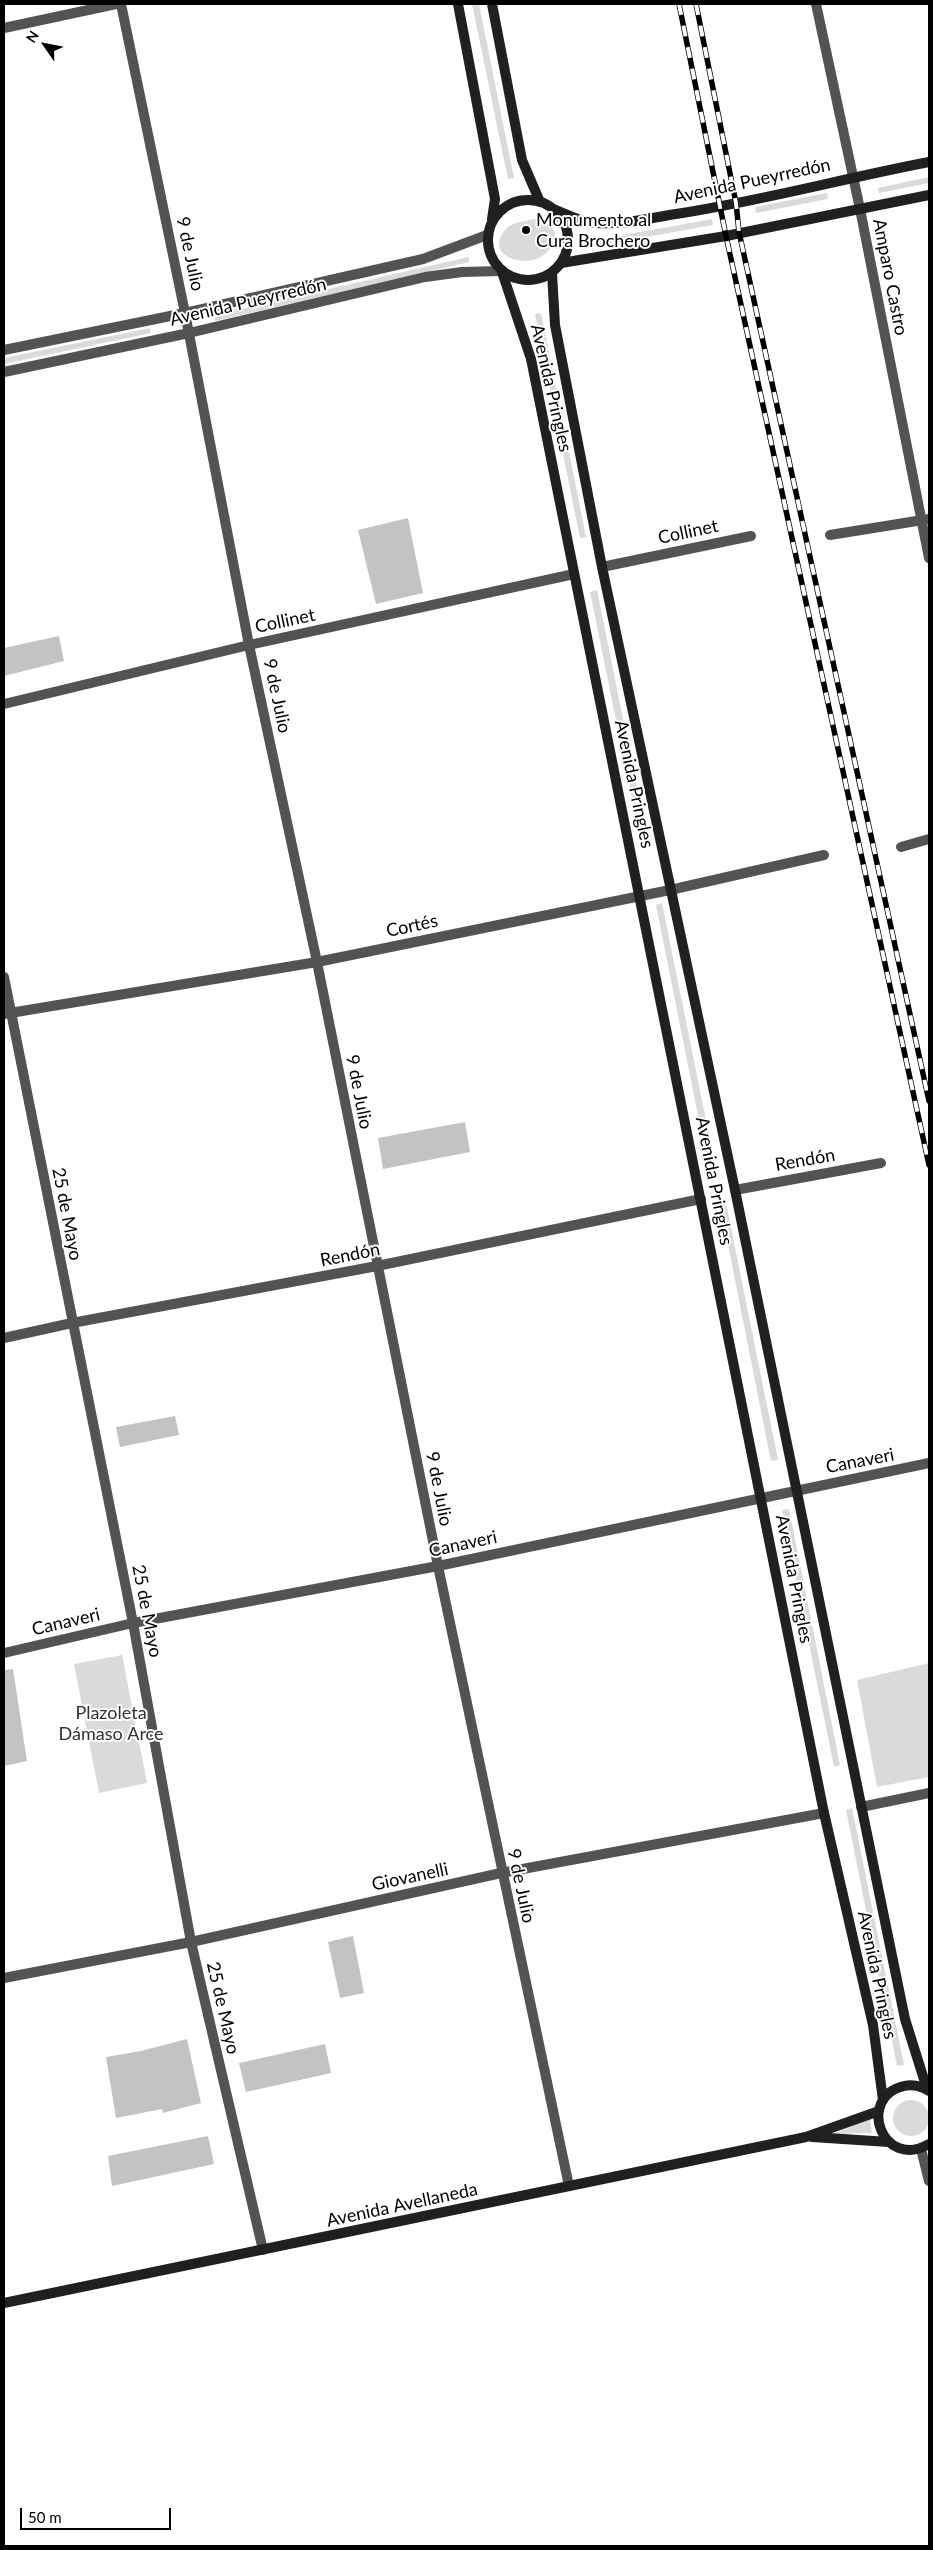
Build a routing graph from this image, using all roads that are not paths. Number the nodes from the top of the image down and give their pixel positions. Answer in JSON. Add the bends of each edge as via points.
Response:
{"nodes":[{"id":1,"x":116,"y":4,"type":"edge"},
{"id":2,"x":121,"y":4,"type":"edge"},
{"id":3,"x":458,"y":4,"type":"edge"},
{"id":4,"x":492,"y":4,"type":"edge"},
{"id":5,"x":816,"y":4,"type":"edge"},
{"id":6,"x":4,"y":28,"type":"edge"},
{"id":7,"x":929,"y":162,"type":"edge"},
{"id":8,"x":853,"y":176,"type":"junction"},
{"id":9,"x":929,"y":196,"type":"edge"},
{"id":10,"x":540,"y":202,"type":"junction"},
{"id":11,"x":554,"y":209,"type":"junction"},
{"id":12,"x":860,"y":209,"type":"junction"},
{"id":13,"x":492,"y":221,"type":"junction"},
{"id":14,"x":487,"y":235,"type":"junction"},
{"id":15,"x":561,"y":264,"type":"junction"},
{"id":16,"x":502,"y":272,"type":"junction"},
{"id":17,"x":552,"y":273,"type":"junction"},
{"id":18,"x":185,"y":313,"type":"junction"},
{"id":19,"x":189,"y":333,"type":"junction"},
{"id":20,"x":4,"y":350,"type":"edge"},
{"id":21,"x":4,"y":372,"type":"edge"},
{"id":22,"x":926,"y":520,"type":"edge"},
{"id":23,"x":830,"y":535,"type":"dead end"},
{"id":24,"x":751,"y":536,"type":"dead end"},
{"id":25,"x":929,"y":558,"type":"edge"},
{"id":26,"x":602,"y":567,"type":"junction"},
{"id":27,"x":574,"y":574,"type":"junction"},
{"id":28,"x":249,"y":645,"type":"junction"},
{"id":29,"x":4,"y":704,"type":"edge"},
{"id":30,"x":929,"y":839,"type":"edge"},
{"id":31,"x":901,"y":847,"type":"dead end"},
{"id":32,"x":824,"y":855,"type":"dead end"},
{"id":33,"x":670,"y":890,"type":"junction"},
{"id":34,"x":640,"y":896,"type":"junction"},
{"id":35,"x":317,"y":962,"type":"junction"},
{"id":36,"x":4,"y":977,"type":"edge"},
{"id":37,"x":7,"y":1013,"type":"edge"},
{"id":38,"x":881,"y":1163,"type":"dead end"},
{"id":39,"x":735,"y":1190,"type":"junction"},
{"id":40,"x":701,"y":1199,"type":"junction"},
{"id":41,"x":377,"y":1266,"type":"junction"},
{"id":42,"x":72,"y":1323,"type":"junction"},
{"id":43,"x":4,"y":1338,"type":"edge"},
{"id":44,"x":929,"y":1464,"type":"edge"},
{"id":45,"x":798,"y":1490,"type":"junction"},
{"id":46,"x":761,"y":1498,"type":"junction"},
{"id":47,"x":438,"y":1566,"type":"junction"},
{"id":48,"x":133,"y":1623,"type":"junction"},
{"id":49,"x":4,"y":1653,"type":"edge"},
{"id":50,"x":929,"y":1793,"type":"edge"},
{"id":51,"x":861,"y":1807,"type":"junction"},
{"id":52,"x":824,"y":1813,"type":"junction"},
{"id":53,"x":501,"y":1873,"type":"junction"},
{"id":54,"x":191,"y":1942,"type":"junction"},
{"id":55,"x":4,"y":1978,"type":"edge"},
{"id":56,"x":928,"y":2090,"type":"edge"},
{"id":57,"x":883,"y":2100,"type":"junction"},
{"id":58,"x":879,"y":2111,"type":"junction"},
{"id":59,"x":806,"y":2137,"type":"junction"},
{"id":60,"x":888,"y":2142,"type":"junction"},
{"id":61,"x":925,"y":2146,"type":"edge"},
{"id":62,"x":929,"y":2181,"type":"edge"},
{"id":63,"x":569,"y":2186,"type":"junction"},
{"id":64,"x":263,"y":2250,"type":"junction"},
{"id":65,"x":4,"y":2303,"type":"edge"}],
"edges":[{"from":1,"to":6,"type":"street"},
{"from":2,"to":18,"type":"street","name":"9 de Julio"},
{"from":3,"to":13,"type":"main road","via":[[495,199]]},
{"from":4,"to":10,"type":"main road","via":[[522,160]]},
{"from":5,"to":8,"type":"street","name":"Amparo Castro"},
{"from":7,"to":8,"type":"main road","name":"Avenida Pueyrredón"},
{"from":8,"to":11,"type":"main road","name":"Avenida Pueyrredón","via":[[720,207],[620,222],[579,220]]},
{"from":8,"to":12,"type":"street","name":"Amparo Castro"},
{"from":9,"to":12,"type":"main road"},
{"from":10,"to":11,"type":"main road"},
{"from":10,"to":13,"type":"main road","via":[[526,200],[513,203]]},
{"from":11,"to":15,"type":"main road","via":[[562,218],[568,241],[567,253]]},
{"from":12,"to":15,"type":"main road"},
{"from":12,"to":22,"type":"street","name":"Amparo Castro"},
{"from":13,"to":14,"type":"main road"},
{"from":14,"to":16,"type":"main road","via":[[493,261]]},
{"from":14,"to":18,"type":"street","name":"Avenida Pueyrredón","via":[[424,259]]},
{"from":15,"to":17,"type":"main road"},
{"from":16,"to":17,"type":"main road","via":[[514,279],[527,281]]},
{"from":16,"to":19,"type":"street","name":"Avenida Pueyrredón","via":[[462,272],[425,277]]},
{"from":16,"to":27,"type":"main road","name":"Avenida Pringles","via":[[531,360]]},
{"from":17,"to":26,"type":"main road","name":"Avenida Pringles","via":[[556,334]]},
{"from":18,"to":19,"type":"street","name":"9 de Julio"},
{"from":18,"to":20,"type":"street","name":"Avenida Pueyrredón"},
{"from":19,"to":21,"type":"street","name":"Avenida Pueyrredón"},
{"from":19,"to":28,"type":"street","name":"9 de Julio"},
{"from":22,"to":23,"type":"street"},
{"from":22,"to":25,"type":"street","name":"Amparo Castro"},
{"from":24,"to":26,"type":"street","name":"Collinet"},
{"from":26,"to":33,"type":"main road","name":"Avenida Pringles"},
{"from":27,"to":28,"type":"street","name":"Collinet"},
{"from":27,"to":34,"type":"main road","name":"Avenida Pringles"},
{"from":28,"to":29,"type":"street","name":"Collinet"},
{"from":28,"to":35,"type":"street","name":"9 de Julio"},
{"from":30,"to":31,"type":"street"},
{"from":32,"to":33,"type":"street","name":"Cortés"},
{"from":33,"to":34,"type":"street","name":"Cortés"},
{"from":33,"to":39,"type":"main road","name":"Avenida Pringles"},
{"from":34,"to":35,"type":"street","name":"Cortés"},
{"from":34,"to":40,"type":"main road","name":"Avenida Pringles"},
{"from":35,"to":37,"type":"street","name":"Cortés"},
{"from":35,"to":41,"type":"street","name":"9 de Julio"},
{"from":36,"to":37,"type":"street","name":"25 de Mayo"},
{"from":37,"to":42,"type":"street","name":"25 de Mayo"},
{"from":38,"to":39,"type":"street","name":"Rendón"},
{"from":39,"to":45,"type":"main road","name":"Avenida Pringles"},
{"from":40,"to":41,"type":"street","name":"Rendón"},
{"from":40,"to":46,"type":"main road","name":"Avenida Pringles"},
{"from":41,"to":42,"type":"street","name":"Rendón"},
{"from":41,"to":47,"type":"street","name":"9 de Julio"},
{"from":42,"to":43,"type":"street","name":"Rendón"},
{"from":42,"to":48,"type":"street","name":"25 de Mayo"},
{"from":44,"to":45,"type":"street","name":"Canaveri"},
{"from":45,"to":46,"type":"street","name":"Canaveri"},
{"from":45,"to":51,"type":"main road","name":"Avenida Pringles"},
{"from":46,"to":47,"type":"street","name":"Canaveri"},
{"from":46,"to":52,"type":"main road","name":"Avenida Pringles"},
{"from":47,"to":48,"type":"street","name":"Canaveri"},
{"from":47,"to":53,"type":"street","name":"9 de Julio"},
{"from":48,"to":49,"type":"street","name":"Canaveri"},
{"from":48,"to":54,"type":"street","name":"25 de Mayo"},
{"from":50,"to":51,"type":"street"},
{"from":51,"to":56,"type":"main road","name":"Avenida Pringles","via":[[904,2019]]},
{"from":52,"to":53,"type":"street","name":"Giovanelli"},
{"from":52,"to":57,"type":"main road","name":"Avenida Pringles","via":[[873,2025]]},
{"from":53,"to":54,"type":"street","name":"Giovanelli"},
{"from":53,"to":63,"type":"street","name":"9 de Julio"},
{"from":54,"to":55,"type":"street","name":"Giovanelli"},
{"from":54,"to":64,"type":"street","name":"25 de Mayo"},
{"from":56,"to":57,"type":"main road","via":[[908,2085],[898,2087]]},
{"from":57,"to":58,"type":"main road"},
{"from":58,"to":59,"type":"main road","name":"Avenida Avellaneda"},
{"from":58,"to":60,"type":"main road","via":[[878,2122]]},
{"from":59,"to":60,"type":"main road","name":"Avenida Avellaneda"},
{"from":59,"to":63,"type":"main road","name":"Avenida Avellaneda"},
{"from":60,"to":61,"type":"main road","name":"Avenida Avellaneda","via":[[910,2151]]},
{"from":61,"to":62,"type":"street"},
{"from":63,"to":64,"type":"main road","name":"Avenida Avellaneda"},
{"from":64,"to":65,"type":"main road","name":"Avenida Avellaneda"}]}
